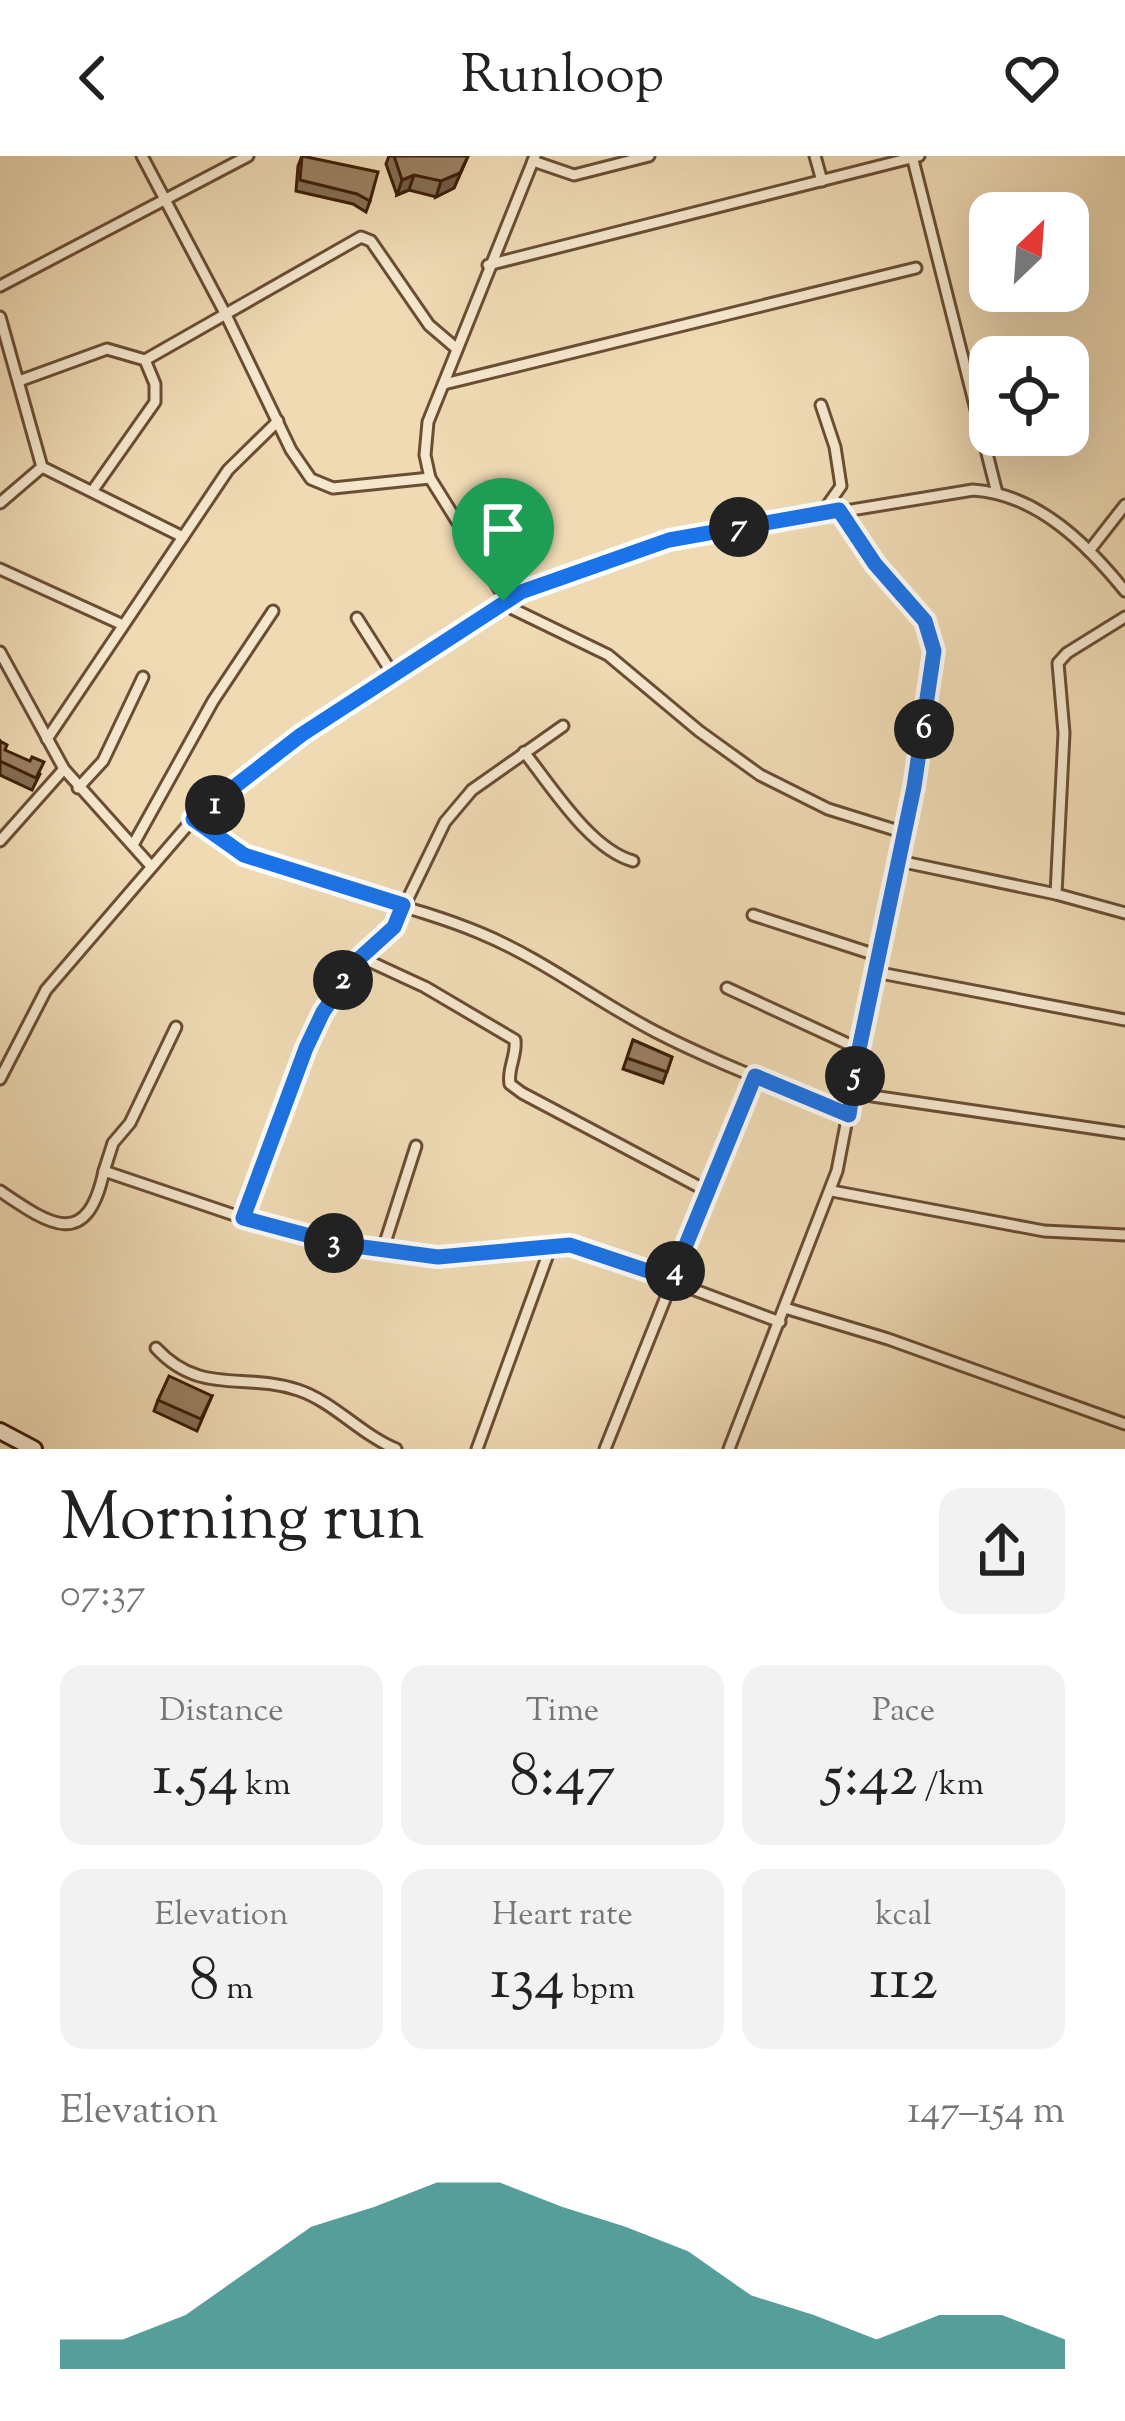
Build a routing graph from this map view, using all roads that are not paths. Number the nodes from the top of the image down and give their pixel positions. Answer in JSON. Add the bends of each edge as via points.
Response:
{"nodes":[{"id":1,"x":142,"y":156,"type":"edge"},
{"id":2,"x":248,"y":156,"type":"edge"},
{"id":3,"x":649,"y":156,"type":"edge"},
{"id":4,"x":815,"y":156,"type":"edge"},
{"id":5,"x":915,"y":157,"type":"edge"},
{"id":6,"x":534,"y":159,"type":"edge"},
{"id":7,"x":822,"y":181,"type":"junction"},
{"id":8,"x":164,"y":200,"type":"junction"},
{"id":9,"x":488,"y":266,"type":"junction"},
{"id":10,"x":916,"y":268,"type":"dead end"},
{"id":11,"x":0,"y":286,"type":"edge"},
{"id":12,"x":226,"y":315,"type":"junction"},
{"id":13,"x":0,"y":316,"type":"edge"},
{"id":14,"x":457,"y":349,"type":"junction"},
{"id":15,"x":145,"y":360,"type":"junction"},
{"id":16,"x":19,"y":381,"type":"junction"},
{"id":17,"x":444,"y":384,"type":"junction"},
{"id":18,"x":820,"y":405,"type":"dead end"},
{"id":19,"x":278,"y":421,"type":"junction"},
{"id":20,"x":42,"y":467,"type":"junction"},
{"id":21,"x":430,"y":478,"type":"junction"},
{"id":22,"x":93,"y":490,"type":"junction"},
{"id":23,"x":997,"y":493,"type":"junction"},
{"id":24,"x":0,"y":502,"type":"edge"},
{"id":25,"x":1125,"y":505,"type":"edge"},
{"id":26,"x":839,"y":510,"type":"junction"},
{"id":27,"x":822,"y":513,"type":"junction"},
{"id":28,"x":183,"y":537,"type":"junction"},
{"id":29,"x":1089,"y":550,"type":"junction"},
{"id":30,"x":0,"y":569,"type":"edge"},
{"id":31,"x":1125,"y":591,"type":"edge"},
{"id":32,"x":503,"y":601,"type":"junction"},
{"id":33,"x":273,"y":611,"type":"dead end"},
{"id":34,"x":1125,"y":616,"type":"edge"},
{"id":35,"x":357,"y":618,"type":"dead end"},
{"id":36,"x":123,"y":625,"type":"junction"},
{"id":37,"x":0,"y":652,"type":"edge"},
{"id":38,"x":392,"y":673,"type":"junction"},
{"id":39,"x":143,"y":676,"type":"dead end"},
{"id":40,"x":563,"y":726,"type":"dead end"},
{"id":41,"x":47,"y":739,"type":"junction"},
{"id":42,"x":524,"y":752,"type":"junction"},
{"id":43,"x":64,"y":769,"type":"junction"},
{"id":44,"x":78,"y":788,"type":"junction"},
{"id":45,"x":193,"y":819,"type":"junction"},
{"id":46,"x":904,"y":833,"type":"junction"},
{"id":47,"x":0,"y":841,"type":"edge"},
{"id":48,"x":133,"y":845,"type":"junction"},
{"id":49,"x":633,"y":861,"type":"dead end"},
{"id":50,"x":899,"y":861,"type":"junction"},
{"id":51,"x":150,"y":865,"type":"junction"},
{"id":52,"x":1056,"y":894,"type":"junction"},
{"id":53,"x":403,"y":905,"type":"junction"},
{"id":54,"x":1125,"y":913,"type":"edge"},
{"id":55,"x":753,"y":915,"type":"dead end"},
{"id":56,"x":878,"y":956,"type":"junction"},
{"id":57,"x":361,"y":957,"type":"junction"},
{"id":58,"x":875,"y":973,"type":"junction"},
{"id":59,"x":727,"y":988,"type":"dead end"},
{"id":60,"x":1125,"y":1021,"type":"edge"},
{"id":61,"x":176,"y":1027,"type":"dead end"},
{"id":62,"x":859,"y":1049,"type":"junction"},
{"id":63,"x":755,"y":1076,"type":"junction"},
{"id":64,"x":0,"y":1079,"type":"edge"},
{"id":65,"x":852,"y":1094,"type":"junction"},
{"id":66,"x":849,"y":1115,"type":"junction"},
{"id":67,"x":1125,"y":1133,"type":"edge"},
{"id":68,"x":416,"y":1146,"type":"dead end"},
{"id":69,"x":104,"y":1171,"type":"junction"},
{"id":70,"x":832,"y":1190,"type":"junction"},
{"id":71,"x":0,"y":1191,"type":"edge"},
{"id":72,"x":707,"y":1191,"type":"junction"},
{"id":73,"x":243,"y":1218,"type":"junction"},
{"id":74,"x":1125,"y":1234,"type":"edge"},
{"id":75,"x":551,"y":1246,"type":"junction"},
{"id":76,"x":382,"y":1252,"type":"junction"},
{"id":77,"x":672,"y":1279,"type":"junction"},
{"id":78,"x":785,"y":1308,"type":"junction"},
{"id":79,"x":780,"y":1322,"type":"junction"},
{"id":80,"x":156,"y":1348,"type":"dead end"},
{"id":81,"x":1125,"y":1424,"type":"edge"},
{"id":82,"x":0,"y":1431,"type":"edge"},
{"id":83,"x":34,"y":1449,"type":"edge"},
{"id":84,"x":396,"y":1449,"type":"edge"},
{"id":85,"x":477,"y":1449,"type":"edge"},
{"id":86,"x":605,"y":1449,"type":"edge"},
{"id":87,"x":730,"y":1449,"type":"edge"}],
"edges":[{"from":1,"to":8,"type":"street"},
{"from":2,"to":8,"type":"street"},
{"from":3,"to":6,"type":"street","via":[[574,175]]},
{"from":4,"to":7,"type":"street"},
{"from":5,"to":7,"type":"street"},
{"from":5,"to":23,"type":"street"},
{"from":6,"to":9,"type":"street"},
{"from":7,"to":9,"type":"street"},
{"from":8,"to":11,"type":"street"},
{"from":8,"to":12,"type":"street"},
{"from":9,"to":14,"type":"street"},
{"from":10,"to":17,"type":"street"},
{"from":12,"to":14,"type":"street","via":[[361,237]]},
{"from":12,"to":15,"type":"street"},
{"from":12,"to":19,"type":"street"},
{"from":13,"to":16,"type":"street"},
{"from":14,"to":17,"type":"street"},
{"from":15,"to":16,"type":"street","via":[[107,349]]},
{"from":15,"to":22,"type":"street","via":[[155,402]]},
{"from":16,"to":20,"type":"street"},
{"from":17,"to":21,"type":"street","via":[[428,422]]},
{"from":18,"to":27,"type":"street","via":[[841,486]]},
{"from":19,"to":21,"type":"street","via":[[318,484]]},
{"from":19,"to":28,"type":"street","via":[[242,453]]},
{"from":20,"to":22,"type":"street"},
{"from":20,"to":24,"type":"street"},
{"from":21,"to":32,"type":"street"},
{"from":22,"to":28,"type":"street"},
{"from":23,"to":26,"type":"street","via":[[950,492]]},
{"from":23,"to":29,"type":"street","via":[[1051,518]]},
{"from":25,"to":29,"type":"street"},
{"from":26,"to":27,"type":"street"},
{"from":26,"to":46,"type":"street","via":[[933,637]]},
{"from":27,"to":32,"type":"street","via":[[669,540]]},
{"from":28,"to":36,"type":"street"},
{"from":29,"to":31,"type":"street"},
{"from":30,"to":36,"type":"street"},
{"from":32,"to":38,"type":"street"},
{"from":32,"to":46,"type":"street","via":[[608,655],[760,775]]},
{"from":33,"to":48,"type":"street"},
{"from":34,"to":52,"type":"street","via":[[1058,663],[1064,733]]},
{"from":35,"to":38,"type":"street"},
{"from":36,"to":41,"type":"street"},
{"from":37,"to":41,"type":"street"},
{"from":38,"to":45,"type":"street"},
{"from":39,"to":44,"type":"street","via":[[103,761]]},
{"from":40,"to":42,"type":"street"},
{"from":41,"to":43,"type":"street"},
{"from":42,"to":49,"type":"street","via":[[599,842]]},
{"from":42,"to":53,"type":"street","via":[[472,790],[446,822]]},
{"from":43,"to":44,"type":"street"},
{"from":43,"to":47,"type":"street"},
{"from":44,"to":48,"type":"street"},
{"from":45,"to":51,"type":"street"},
{"from":45,"to":53,"type":"street","via":[[244,855]]},
{"from":46,"to":50,"type":"street"},
{"from":48,"to":51,"type":"street"},
{"from":50,"to":52,"type":"street"},
{"from":50,"to":56,"type":"street"},
{"from":51,"to":64,"type":"street","via":[[46,989]]},
{"from":52,"to":54,"type":"street"},
{"from":53,"to":57,"type":"street","via":[[394,927]]},
{"from":53,"to":63,"type":"street","via":[[515,948],[655,1031]]},
{"from":55,"to":56,"type":"street"},
{"from":56,"to":58,"type":"street"},
{"from":57,"to":72,"type":"street","via":[[515,1040],[508,1076],[522,1093]]},
{"from":57,"to":73,"type":"street","via":[[306,1048]]},
{"from":58,"to":60,"type":"street"},
{"from":58,"to":62,"type":"street"},
{"from":59,"to":62,"type":"street"},
{"from":61,"to":69,"type":"street"},
{"from":62,"to":65,"type":"street"},
{"from":63,"to":66,"type":"street"},
{"from":63,"to":72,"type":"street"},
{"from":65,"to":66,"type":"street"},
{"from":65,"to":67,"type":"street"},
{"from":66,"to":70,"type":"street"},
{"from":68,"to":76,"type":"street"},
{"from":69,"to":71,"type":"street","via":[[97,1203],[65,1226]]},
{"from":69,"to":73,"type":"street"},
{"from":70,"to":74,"type":"street","via":[[1044,1231]]},
{"from":70,"to":78,"type":"street"},
{"from":72,"to":77,"type":"street"},
{"from":73,"to":76,"type":"street"},
{"from":75,"to":76,"type":"street","via":[[438,1257]]},
{"from":75,"to":77,"type":"street","via":[[580,1247]]},
{"from":75,"to":85,"type":"street"},
{"from":77,"to":79,"type":"street"},
{"from":77,"to":86,"type":"street"},
{"from":78,"to":79,"type":"street"},
{"from":78,"to":81,"type":"street"},
{"from":79,"to":87,"type":"street"},
{"from":80,"to":84,"type":"street","via":[[200,1378],[300,1390]]},
{"from":82,"to":83,"type":"street"}]}
